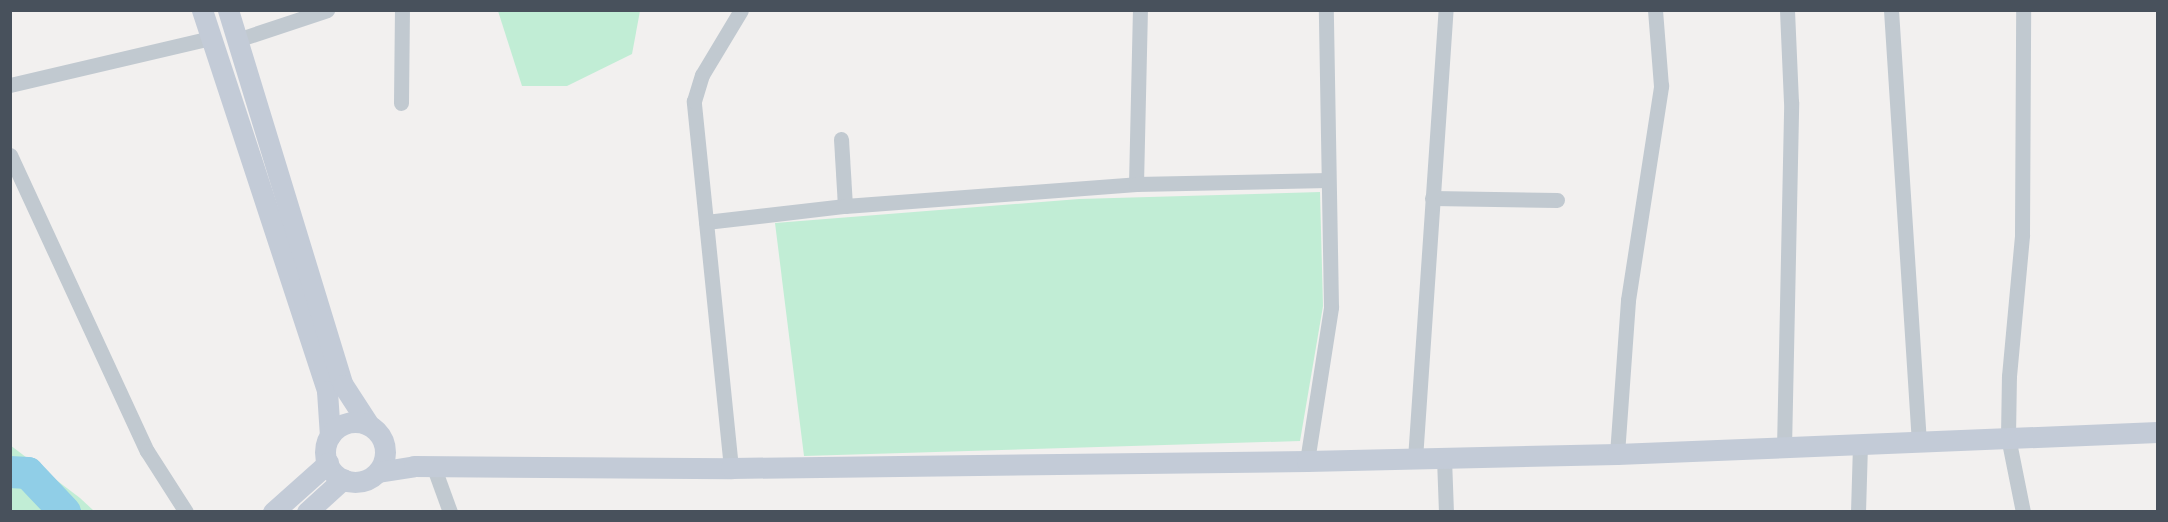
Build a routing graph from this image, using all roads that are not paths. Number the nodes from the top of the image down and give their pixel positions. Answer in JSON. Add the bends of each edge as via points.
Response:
{"nodes":[{"id":1,"x":202,"y":10,"type":"edge"},
{"id":2,"x":228,"y":10,"type":"edge"},
{"id":3,"x":327,"y":10,"type":"edge"},
{"id":4,"x":402,"y":10,"type":"edge"},
{"id":5,"x":1140,"y":10,"type":"edge"},
{"id":6,"x":1326,"y":10,"type":"edge"},
{"id":7,"x":1446,"y":10,"type":"edge"},
{"id":8,"x":1655,"y":10,"type":"edge"},
{"id":9,"x":1787,"y":10,"type":"edge"},
{"id":10,"x":1891,"y":10,"type":"edge"},
{"id":11,"x":2023,"y":10,"type":"edge"},
{"id":12,"x":744,"y":12,"type":"edge"},
{"id":13,"x":210,"y":38,"type":"junction"},
{"id":14,"x":237,"y":40,"type":"junction"},
{"id":15,"x":10,"y":85,"type":"edge"},
{"id":16,"x":401,"y":103,"type":"dead end"},
{"id":17,"x":841,"y":139,"type":"dead end"},
{"id":18,"x":10,"y":156,"type":"edge"},
{"id":19,"x":1328,"y":180,"type":"junction"},
{"id":20,"x":1136,"y":184,"type":"junction"},
{"id":21,"x":1432,"y":198,"type":"junction"},
{"id":22,"x":1557,"y":200,"type":"dead end"},
{"id":23,"x":845,"y":206,"type":"junction"},
{"id":24,"x":706,"y":222,"type":"junction"},
{"id":25,"x":376,"y":432,"type":"junction"},
{"id":26,"x":2157,"y":432,"type":"edge"},
{"id":27,"x":330,"y":436,"type":"junction"},
{"id":28,"x":2008,"y":437,"type":"junction"},
{"id":29,"x":1919,"y":443,"type":"junction"},
{"id":30,"x":1860,"y":445,"type":"junction"},
{"id":31,"x":1784,"y":448,"type":"junction"},
{"id":32,"x":1617,"y":454,"type":"junction"},
{"id":33,"x":1444,"y":458,"type":"junction"},
{"id":34,"x":1414,"y":459,"type":"junction"},
{"id":35,"x":1308,"y":461,"type":"junction"},
{"id":36,"x":328,"y":463,"type":"junction"},
{"id":37,"x":434,"y":468,"type":"junction"},
{"id":38,"x":731,"y":468,"type":"junction"},
{"id":39,"x":378,"y":472,"type":"junction"},
{"id":40,"x":343,"y":479,"type":"junction"},
{"id":41,"x":186,"y":512,"type":"edge"},
{"id":42,"x":273,"y":512,"type":"edge"},
{"id":43,"x":308,"y":512,"type":"edge"},
{"id":44,"x":450,"y":512,"type":"edge"},
{"id":45,"x":1446,"y":512,"type":"edge"},
{"id":46,"x":1858,"y":512,"type":"edge"},
{"id":47,"x":2023,"y":512,"type":"edge"}],
"edges":[{"from":1,"to":13,"type":"street"},
{"from":2,"to":14,"type":"street"},
{"from":3,"to":14,"type":"street"},
{"from":4,"to":16,"type":"street"},
{"from":5,"to":20,"type":"street"},
{"from":6,"to":19,"type":"street"},
{"from":7,"to":21,"type":"street"},
{"from":8,"to":32,"type":"street","via":[[1661,86],[1628,300]]},
{"from":9,"to":31,"type":"street","via":[[1791,102]]},
{"from":10,"to":29,"type":"street"},
{"from":11,"to":28,"type":"street","via":[[2022,235]]},
{"from":12,"to":24,"type":"street","via":[[702,75],[694,101]]},
{"from":13,"to":15,"type":"street"},
{"from":13,"to":27,"type":"street","via":[[327,391]]},
{"from":14,"to":25,"type":"street","via":[[343,385]]},
{"from":17,"to":23,"type":"street"},
{"from":18,"to":41,"type":"street","via":[[147,451]]},
{"from":19,"to":20,"type":"street"},
{"from":19,"to":35,"type":"street","via":[[1331,307]]},
{"from":20,"to":23,"type":"street"},
{"from":21,"to":22,"type":"street"},
{"from":21,"to":34,"type":"street"},
{"from":23,"to":24,"type":"street"},
{"from":24,"to":38,"type":"street"},
{"from":25,"to":27,"type":"street","via":[[343,424]]},
{"from":25,"to":37,"type":"street"},
{"from":25,"to":39,"type":"street","via":[[385,455]]},
{"from":26,"to":28,"type":"street"},
{"from":27,"to":36,"type":"street"},
{"from":28,"to":29,"type":"street"},
{"from":28,"to":47,"type":"street"},
{"from":29,"to":30,"type":"street"},
{"from":30,"to":31,"type":"street"},
{"from":30,"to":46,"type":"street"},
{"from":31,"to":32,"type":"street"},
{"from":32,"to":33,"type":"street"},
{"from":33,"to":34,"type":"street"},
{"from":33,"to":45,"type":"street"},
{"from":34,"to":35,"type":"street"},
{"from":35,"to":38,"type":"street"},
{"from":36,"to":40,"type":"street"},
{"from":36,"to":42,"type":"street"},
{"from":37,"to":38,"type":"street"},
{"from":37,"to":39,"type":"street","via":[[397,466]]},
{"from":37,"to":44,"type":"street"},
{"from":39,"to":40,"type":"street","via":[[361,481]]},
{"from":40,"to":43,"type":"street"}]}
